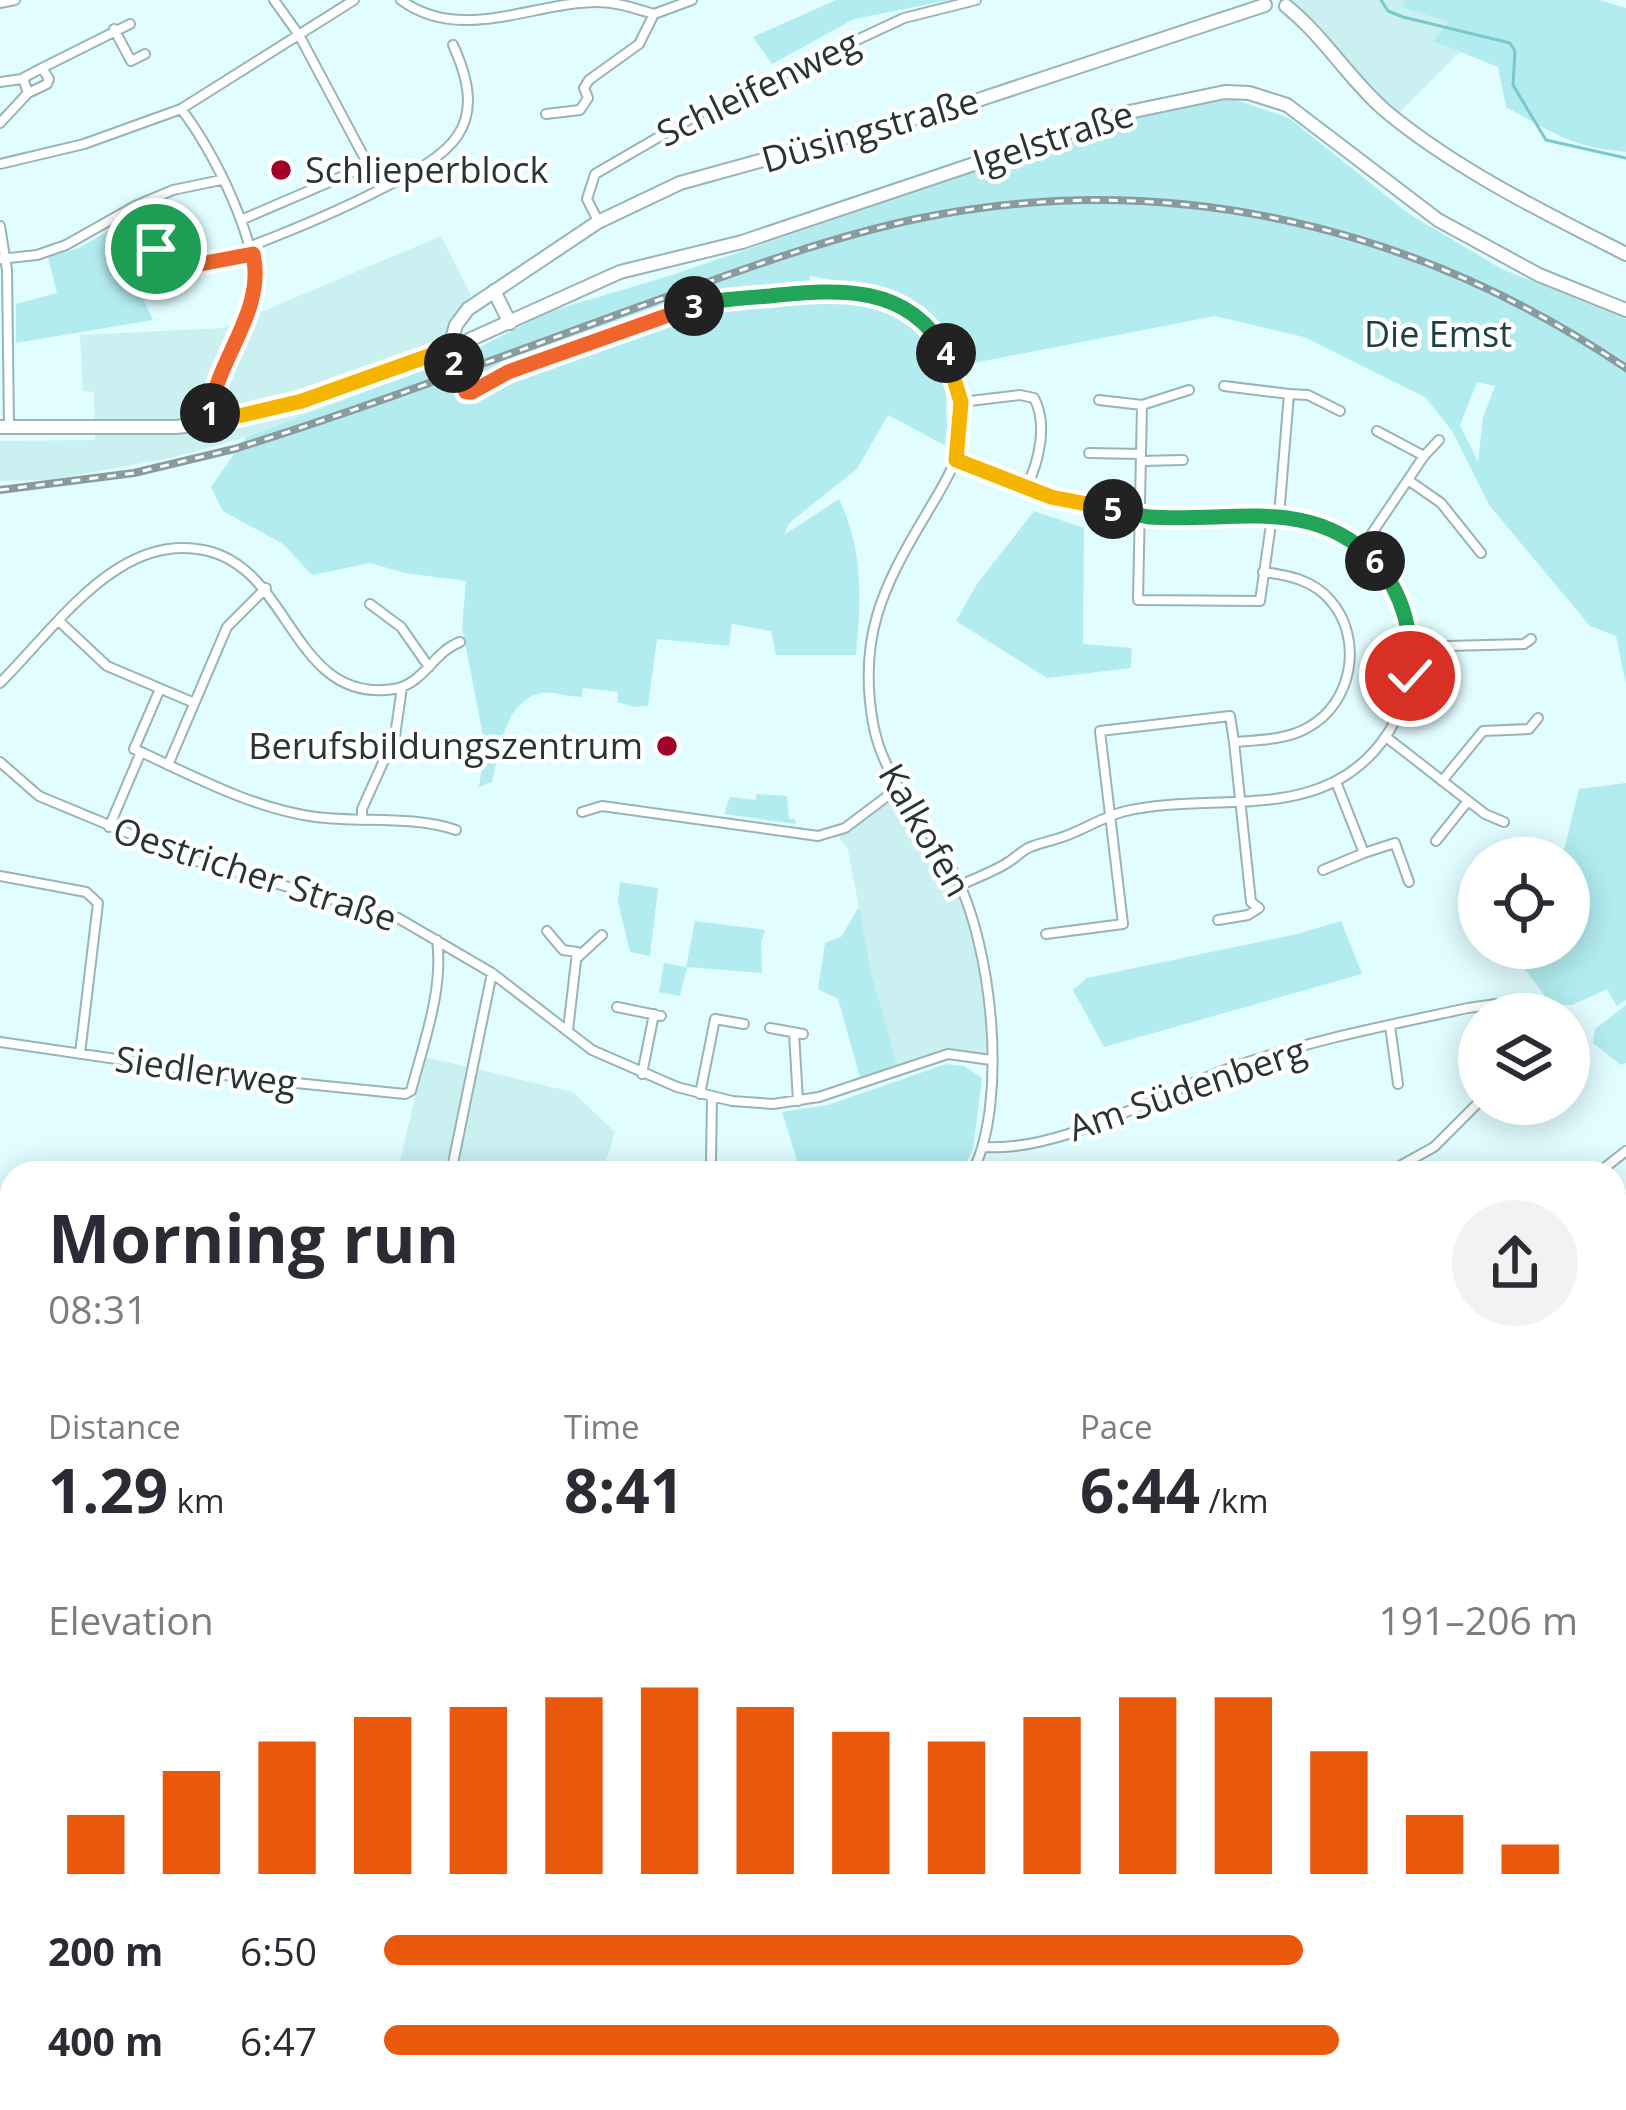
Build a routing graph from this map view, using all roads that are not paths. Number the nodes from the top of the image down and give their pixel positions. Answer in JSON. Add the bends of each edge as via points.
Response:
{"nodes":[{"id":1,"x":15,"y":0,"type":"edge"},
{"id":2,"x":274,"y":0,"type":"edge"},
{"id":3,"x":354,"y":0,"type":"edge"},
{"id":4,"x":401,"y":0,"type":"edge"},
{"id":5,"x":692,"y":0,"type":"edge"},
{"id":6,"x":976,"y":0,"type":"edge"},
{"id":7,"x":0,"y":3,"type":"edge"},
{"id":8,"x":1263,"y":3,"type":"edge"},
{"id":9,"x":1287,"y":3,"type":"edge"},
{"id":10,"x":655,"y":14,"type":"junction"},
{"id":11,"x":130,"y":24,"type":"dead end"},
{"id":12,"x":114,"y":29,"type":"junction"},
{"id":13,"x":299,"y":35,"type":"junction"},
{"id":14,"x":453,"y":45,"type":"dead end"},
{"id":15,"x":145,"y":54,"type":"dead end"},
{"id":16,"x":42,"y":68,"type":"junction"},
{"id":17,"x":23,"y":79,"type":"junction"},
{"id":18,"x":0,"y":82,"type":"edge"},
{"id":19,"x":28,"y":93,"type":"junction"},
{"id":20,"x":181,"y":109,"type":"junction"},
{"id":21,"x":546,"y":114,"type":"dead end"},
{"id":22,"x":0,"y":123,"type":"edge"},
{"id":23,"x":0,"y":164,"type":"edge"},
{"id":24,"x":369,"y":165,"type":"junction"},
{"id":25,"x":220,"y":180,"type":"junction"},
{"id":26,"x":381,"y":189,"type":"junction"},
{"id":27,"x":135,"y":206,"type":"junction"},
{"id":28,"x":241,"y":220,"type":"junction"},
{"id":29,"x":598,"y":222,"type":"junction"},
{"id":30,"x":0,"y":226,"type":"edge"},
{"id":31,"x":252,"y":250,"type":"junction"},
{"id":32,"x":1626,"y":254,"type":"edge"},
{"id":33,"x":3,"y":258,"type":"edge"},
{"id":34,"x":494,"y":291,"type":"junction"},
{"id":35,"x":1626,"y":310,"type":"edge"},
{"id":36,"x":510,"y":323,"type":"junction"},
{"id":37,"x":448,"y":349,"type":"junction"},
{"id":38,"x":1224,"y":386,"type":"dead end"},
{"id":39,"x":1189,"y":390,"type":"dead end"},
{"id":40,"x":1289,"y":394,"type":"junction"},
{"id":41,"x":1099,"y":400,"type":"dead end"},
{"id":42,"x":961,"y":402,"type":"junction"},
{"id":43,"x":1142,"y":405,"type":"junction"},
{"id":44,"x":1340,"y":410,"type":"dead end"},
{"id":45,"x":209,"y":423,"type":"junction"},
{"id":46,"x":4,"y":427,"type":"edge"},
{"id":47,"x":1377,"y":430,"type":"dead end"},
{"id":48,"x":1439,"y":440,"type":"dead end"},
{"id":49,"x":1089,"y":453,"type":"dead end"},
{"id":50,"x":1424,"y":456,"type":"junction"},
{"id":51,"x":1141,"y":457,"type":"junction"},
{"id":52,"x":956,"y":460,"type":"junction"},
{"id":53,"x":1183,"y":460,"type":"dead end"},
{"id":54,"x":1408,"y":480,"type":"junction"},
{"id":55,"x":1026,"y":487,"type":"junction"},
{"id":56,"x":1138,"y":515,"type":"junction"},
{"id":57,"x":1275,"y":516,"type":"junction"},
{"id":58,"x":1362,"y":548,"type":"junction"},
{"id":59,"x":1480,"y":553,"type":"dead end"},
{"id":60,"x":1263,"y":572,"type":"junction"},
{"id":61,"x":266,"y":588,"type":"junction"},
{"id":62,"x":370,"y":604,"type":"dead end"},
{"id":63,"x":60,"y":622,"type":"junction"},
{"id":64,"x":1531,"y":639,"type":"dead end"},
{"id":65,"x":460,"y":642,"type":"dead end"},
{"id":66,"x":1410,"y":646,"type":"junction"},
{"id":67,"x":429,"y":667,"type":"junction"},
{"id":68,"x":0,"y":683,"type":"edge"},
{"id":69,"x":402,"y":687,"type":"junction"},
{"id":70,"x":160,"y":689,"type":"junction"},
{"id":71,"x":192,"y":702,"type":"junction"},
{"id":72,"x":1538,"y":718,"type":"dead end"},
{"id":73,"x":1386,"y":736,"type":"junction"},
{"id":74,"x":1234,"y":742,"type":"junction"},
{"id":75,"x":141,"y":752,"type":"junction"},
{"id":76,"x":0,"y":762,"type":"edge"},
{"id":77,"x":168,"y":765,"type":"junction"},
{"id":78,"x":1442,"y":781,"type":"junction"},
{"id":79,"x":1336,"y":782,"type":"junction"},
{"id":80,"x":898,"y":788,"type":"junction"},
{"id":81,"x":1468,"y":801,"type":"junction"},
{"id":82,"x":1239,"y":802,"type":"junction"},
{"id":83,"x":582,"y":812,"type":"dead end"},
{"id":84,"x":1110,"y":817,"type":"junction"},
{"id":85,"x":362,"y":820,"type":"junction"},
{"id":86,"x":1504,"y":822,"type":"dead end"},
{"id":87,"x":109,"y":827,"type":"junction"},
{"id":88,"x":456,"y":830,"type":"dead end"},
{"id":89,"x":1436,"y":842,"type":"dead end"},
{"id":90,"x":1364,"y":853,"type":"junction"},
{"id":91,"x":1323,"y":870,"type":"dead end"},
{"id":92,"x":0,"y":876,"type":"edge"},
{"id":93,"x":1408,"y":882,"type":"dead end"},
{"id":94,"x":961,"y":885,"type":"junction"},
{"id":95,"x":1217,"y":920,"type":"dead end"},
{"id":96,"x":547,"y":931,"type":"dead end"},
{"id":97,"x":1046,"y":934,"type":"dead end"},
{"id":98,"x":602,"y":935,"type":"dead end"},
{"id":99,"x":437,"y":939,"type":"junction"},
{"id":100,"x":576,"y":958,"type":"junction"},
{"id":101,"x":492,"y":973,"type":"junction"},
{"id":102,"x":617,"y":1007,"type":"dead end"},
{"id":103,"x":1458,"y":1012,"type":"edge"},
{"id":104,"x":743,"y":1024,"type":"dead end"},
{"id":105,"x":1390,"y":1025,"type":"junction"},
{"id":106,"x":770,"y":1028,"type":"dead end"},
{"id":107,"x":568,"y":1032,"type":"junction"},
{"id":108,"x":0,"y":1042,"type":"edge"},
{"id":109,"x":80,"y":1054,"type":"junction"},
{"id":110,"x":991,"y":1060,"type":"junction"},
{"id":111,"x":642,"y":1075,"type":"junction"},
{"id":112,"x":1398,"y":1084,"type":"dead end"},
{"id":113,"x":700,"y":1094,"type":"junction"},
{"id":114,"x":712,"y":1096,"type":"junction"},
{"id":115,"x":798,"y":1101,"type":"junction"},
{"id":116,"x":1458,"y":1125,"type":"edge"},
{"id":117,"x":984,"y":1147,"type":"junction"},
{"id":118,"x":453,"y":1161,"type":"edge"},
{"id":119,"x":711,"y":1161,"type":"edge"},
{"id":120,"x":978,"y":1161,"type":"edge"},
{"id":121,"x":1407,"y":1161,"type":"edge"}],
"edges":[{"from":1,"to":7,"type":"street"},
{"from":2,"to":13,"type":"street"},
{"from":3,"to":13,"type":"street"},
{"from":4,"to":10,"type":"street","via":[[450,20],[594,2]]},
{"from":5,"to":10,"type":"street"},
{"from":6,"to":29,"type":"street","name":"Schleifenweg","via":[[886,26],[648,141],[595,174],[586,199]]},
{"from":8,"to":9,"type":"main road","via":[[1275,10]]},
{"from":8,"to":29,"type":"main road","name":"Düsingstraße","via":[[966,104],[680,183]]},
{"from":9,"to":32,"type":"main road","via":[[1374,100],[1420,138]]},
{"from":10,"to":21,"type":"street","via":[[639,44],[589,80],[580,110]]},
{"from":11,"to":12,"type":"street"},
{"from":12,"to":15,"type":"street","via":[[131,61]]},
{"from":12,"to":16,"type":"street"},
{"from":13,"to":20,"type":"street"},
{"from":13,"to":24,"type":"street"},
{"from":14,"to":26,"type":"street","via":[[468,88],[460,130],[431,164]]},
{"from":16,"to":17,"type":"street"},
{"from":16,"to":19,"type":"street","via":[[47,84]]},
{"from":17,"to":18,"type":"street"},
{"from":17,"to":19,"type":"street"},
{"from":19,"to":22,"type":"street"},
{"from":20,"to":23,"type":"street","via":[[84,145]]},
{"from":20,"to":25,"type":"street"},
{"from":24,"to":26,"type":"street"},
{"from":24,"to":28,"type":"street"},
{"from":25,"to":27,"type":"street"},
{"from":25,"to":28,"type":"street"},
{"from":26,"to":31,"type":"street"},
{"from":27,"to":31,"type":"street","via":[[174,269]]},
{"from":27,"to":33,"type":"street","via":[[66,245]]},
{"from":28,"to":31,"type":"street"},
{"from":29,"to":34,"type":"main road","name":"Düsingstraße"},
{"from":30,"to":33,"type":"street"},
{"from":31,"to":45,"type":"street","via":[[254,294]]},
{"from":33,"to":46,"type":"street"},
{"from":34,"to":36,"type":"main road"},
{"from":34,"to":37,"type":"main road","name":"Düsingstraße","via":[[468,309]]},
{"from":35,"to":36,"type":"main road","name":"Igelstraße","via":[[1438,220],[1287,105],[1225,92],[1130,112],[742,242],[620,272]]},
{"from":36,"to":37,"type":"main road","name":"Igelstraße"},
{"from":37,"to":42,"type":"street","name":"Kalkofen","via":[[466,392],[707,303],[836,289],[890,300],[915,316],[946,353]]},
{"from":37,"to":45,"type":"main road","name":"Igelstraße","via":[[302,401]]},
{"from":38,"to":40,"type":"street"},
{"from":39,"to":43,"type":"street"},
{"from":40,"to":44,"type":"street"},
{"from":40,"to":57,"type":"street"},
{"from":41,"to":43,"type":"street"},
{"from":42,"to":52,"type":"street","name":"Kalkofen"},
{"from":42,"to":55,"type":"street","via":[[1034,398],[1039,461]]},
{"from":43,"to":51,"type":"street"},
{"from":45,"to":46,"type":"main road","name":"Igelstraße"},
{"from":47,"to":50,"type":"street"},
{"from":48,"to":50,"type":"street"},
{"from":49,"to":51,"type":"street"},
{"from":50,"to":54,"type":"street"},
{"from":51,"to":53,"type":"street"},
{"from":51,"to":56,"type":"street"},
{"from":52,"to":55,"type":"street"},
{"from":52,"to":80,"type":"street","name":"Kalkofen","via":[[884,587],[869,646],[873,727]]},
{"from":54,"to":58,"type":"street"},
{"from":54,"to":59,"type":"street","via":[[1441,502]]},
{"from":55,"to":56,"type":"street"},
{"from":56,"to":57,"type":"street"},
{"from":56,"to":60,"type":"street","via":[[1138,600],[1260,601]]},
{"from":57,"to":58,"type":"street","via":[[1330,528]]},
{"from":57,"to":60,"type":"street"},
{"from":58,"to":66,"type":"street","via":[[1396,590]]},
{"from":60,"to":74,"type":"street","via":[[1289,575],[1330,599],[1348,634],[1348,674],[1310,728]]},
{"from":61,"to":63,"type":"street","via":[[221,555],[170,548],[117,569]]},
{"from":61,"to":69,"type":"street","via":[[307,654],[332,677],[364,689]]},
{"from":61,"to":71,"type":"street","via":[[227,627]]},
{"from":62,"to":67,"type":"street","via":[[401,628]]},
{"from":63,"to":68,"type":"street"},
{"from":63,"to":70,"type":"street","via":[[107,666]]},
{"from":64,"to":66,"type":"street"},
{"from":65,"to":67,"type":"street"},
{"from":66,"to":73,"type":"street","via":[[1407,692]]},
{"from":67,"to":69,"type":"street"},
{"from":69,"to":85,"type":"street","via":[[395,736]]},
{"from":70,"to":71,"type":"street"},
{"from":70,"to":75,"type":"street","via":[[134,749]]},
{"from":71,"to":77,"type":"street"},
{"from":72,"to":78,"type":"street","via":[[1528,729],[1483,731]]},
{"from":73,"to":78,"type":"street"},
{"from":73,"to":79,"type":"street"},
{"from":74,"to":82,"type":"street"},
{"from":74,"to":84,"type":"street","via":[[1230,716],[1100,731]]},
{"from":75,"to":77,"type":"street"},
{"from":75,"to":87,"type":"street"},
{"from":76,"to":87,"type":"street","name":"Oestricher Straße","via":[[39,796]]},
{"from":77,"to":85,"type":"street","via":[[268,806]]},
{"from":78,"to":81,"type":"street"},
{"from":79,"to":82,"type":"street","via":[[1301,796]]},
{"from":79,"to":90,"type":"street"},
{"from":80,"to":83,"type":"street","via":[[845,827],[818,836],[602,806]]},
{"from":80,"to":94,"type":"street","name":"Kalkofen"},
{"from":81,"to":86,"type":"street"},
{"from":81,"to":89,"type":"street"},
{"from":82,"to":84,"type":"street"},
{"from":82,"to":95,"type":"street","via":[[1251,902],[1259,908]]},
{"from":84,"to":94,"type":"street"},
{"from":84,"to":97,"type":"street","via":[[1123,924]]},
{"from":85,"to":88,"type":"street"},
{"from":87,"to":99,"type":"street","name":"Oestricher Straße","via":[[222,871],[398,918]]},
{"from":90,"to":91,"type":"street"},
{"from":90,"to":93,"type":"street","via":[[1395,843]]},
{"from":92,"to":109,"type":"street","via":[[94,897],[99,910]]},
{"from":94,"to":110,"type":"street","name":"Kalkofen","via":[[987,974]]},
{"from":96,"to":100,"type":"street"},
{"from":98,"to":100,"type":"street"},
{"from":99,"to":101,"type":"street","name":"Oestricher Straße"},
{"from":99,"to":109,"type":"street","name":"Siedlerweg","via":[[439,967],[405,1094]]},
{"from":100,"to":107,"type":"street"},
{"from":101,"to":107,"type":"street","name":"Oestricher Straße"},
{"from":101,"to":118,"type":"street"},
{"from":102,"to":111,"type":"street","via":[[658,1015]]},
{"from":103,"to":105,"type":"street","name":"Am Südenberg"},
{"from":104,"to":113,"type":"street","via":[[715,1019]]},
{"from":105,"to":112,"type":"street"},
{"from":105,"to":117,"type":"street","name":"Am Südenberg","via":[[1240,1064],[1039,1141]]},
{"from":106,"to":115,"type":"street","via":[[799,1034]]},
{"from":107,"to":111,"type":"street","name":"Oestricher Straße"},
{"from":108,"to":109,"type":"street","name":"Siedlerweg"},
{"from":110,"to":115,"type":"street","name":"Oestricher Straße","via":[[948,1054]]},
{"from":110,"to":117,"type":"street"},
{"from":111,"to":113,"type":"street","name":"Oestricher Straße"},
{"from":113,"to":114,"type":"street","name":"Oestricher Straße"},
{"from":114,"to":115,"type":"street","name":"Oestricher Straße"},
{"from":114,"to":119,"type":"street"},
{"from":116,"to":121,"type":"street"},
{"from":117,"to":120,"type":"street"}]}
